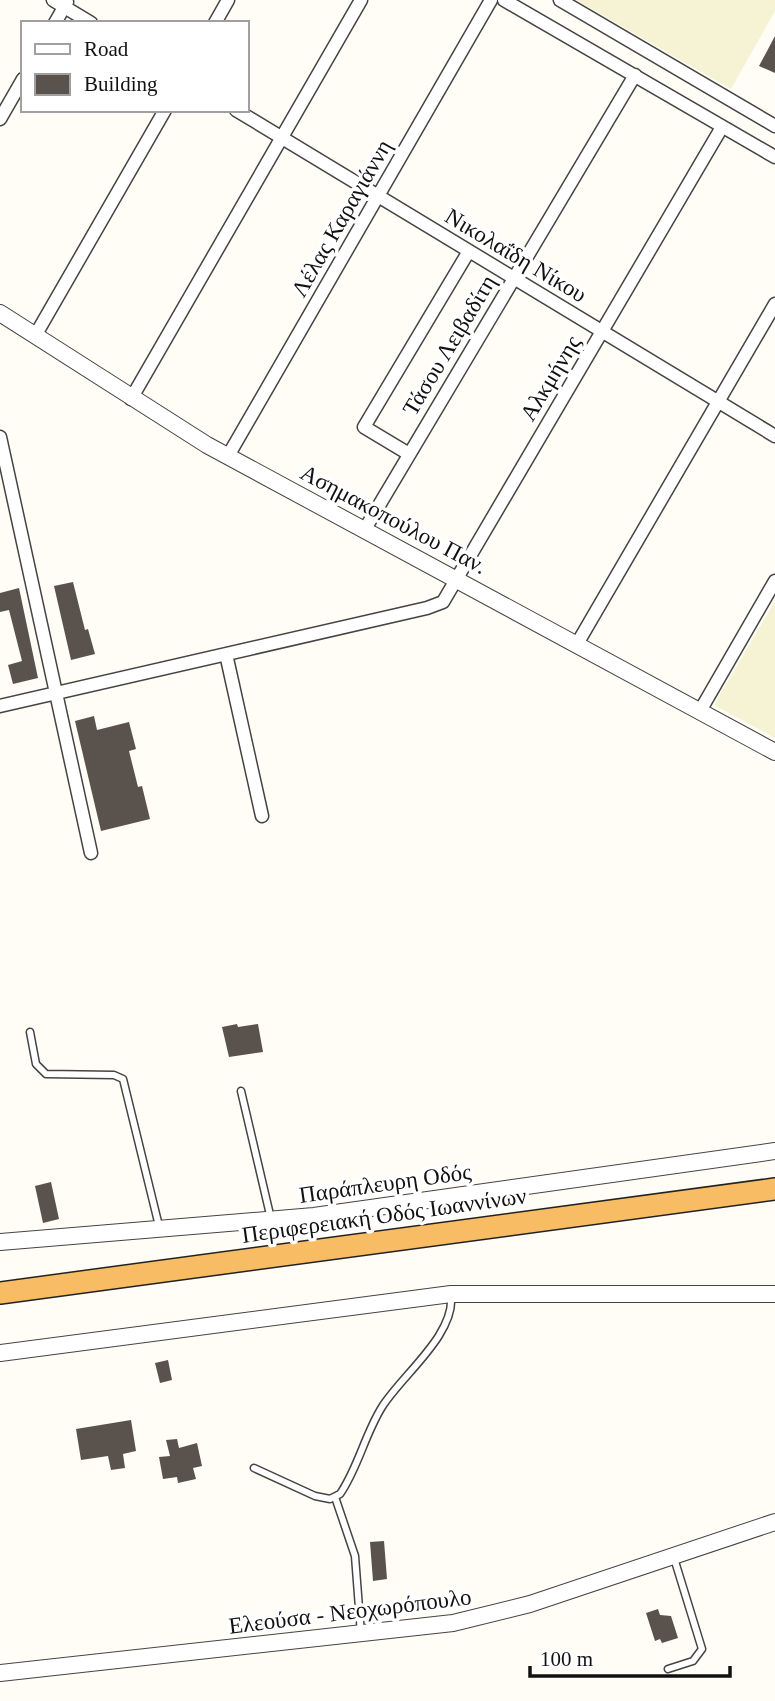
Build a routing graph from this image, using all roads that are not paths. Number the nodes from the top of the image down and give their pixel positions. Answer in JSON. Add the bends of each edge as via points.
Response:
{"nodes":[{"id":1,"x":228,"y":0,"type":"edge"},
{"id":2,"x":361,"y":0,"type":"edge"},
{"id":3,"x":491,"y":0,"type":"edge"},
{"id":4,"x":504,"y":0,"type":"edge"},
{"id":5,"x":560,"y":0,"type":"edge"},
{"id":6,"x":62,"y":2,"type":"edge"},
{"id":7,"x":56,"y":21,"type":"edge"},
{"id":8,"x":88,"y":21,"type":"edge"},
{"id":9,"x":216,"y":21,"type":"edge"},
{"id":10,"x":635,"y":75,"type":"junction"},
{"id":11,"x":21,"y":82,"type":"edge"},
{"id":12,"x":163,"y":112,"type":"edge"},
{"id":13,"x":239,"y":112,"type":"edge"},
{"id":14,"x":0,"y":118,"type":"edge"},
{"id":15,"x":775,"y":126,"type":"edge"},
{"id":16,"x":722,"y":127,"type":"junction"},
{"id":17,"x":281,"y":138,"type":"junction"},
{"id":18,"x":775,"y":157,"type":"edge"},
{"id":19,"x":378,"y":196,"type":"junction"},
{"id":20,"x":469,"y":251,"type":"junction"},
{"id":21,"x":513,"y":278,"type":"junction"},
{"id":22,"x":775,"y":304,"type":"edge"},
{"id":23,"x":0,"y":313,"type":"edge"},
{"id":24,"x":602,"y":332,"type":"junction"},
{"id":25,"x":35,"y":336,"type":"junction"},
{"id":26,"x":131,"y":399,"type":"junction"},
{"id":27,"x":718,"y":403,"type":"junction"},
{"id":28,"x":775,"y":436,"type":"edge"},
{"id":29,"x":0,"y":437,"type":"edge"},
{"id":30,"x":409,"y":454,"type":"junction"},
{"id":31,"x":228,"y":456,"type":"junction"},
{"id":32,"x":365,"y":529,"type":"junction"},
{"id":33,"x":458,"y":578,"type":"junction"},
{"id":34,"x":775,"y":581,"type":"edge"},
{"id":35,"x":577,"y":644,"type":"junction"},
{"id":36,"x":226,"y":654,"type":"junction"},
{"id":37,"x":55,"y":694,"type":"junction"},
{"id":38,"x":0,"y":706,"type":"edge"},
{"id":39,"x":700,"y":711,"type":"junction"},
{"id":40,"x":775,"y":752,"type":"edge"},
{"id":41,"x":262,"y":816,"type":"dead end"},
{"id":42,"x":91,"y":853,"type":"dead end"},
{"id":43,"x":30,"y":1032,"type":"dead end"},
{"id":44,"x":242,"y":1091,"type":"dead end"},
{"id":45,"x":775,"y":1151,"type":"edge"},
{"id":46,"x":775,"y":1189,"type":"edge"},
{"id":47,"x":272,"y":1221,"type":"junction"},
{"id":48,"x":160,"y":1231,"type":"junction"},
{"id":49,"x":0,"y":1242,"type":"edge"},
{"id":50,"x":0,"y":1293,"type":"edge"},
{"id":51,"x":451,"y":1294,"type":"junction"},
{"id":52,"x":775,"y":1294,"type":"edge"},
{"id":53,"x":0,"y":1353,"type":"edge"},
{"id":54,"x":254,"y":1468,"type":"dead end"},
{"id":55,"x":335,"y":1497,"type":"junction"},
{"id":56,"x":775,"y":1522,"type":"edge"},
{"id":57,"x":673,"y":1556,"type":"junction"},
{"id":58,"x":361,"y":1636,"type":"junction"},
{"id":59,"x":668,"y":1669,"type":"dead end"},
{"id":60,"x":0,"y":1673,"type":"edge"}],
"edges":[{"from":1,"to":9,"type":"street"},
{"from":2,"to":17,"type":"street"},
{"from":3,"to":19,"type":"street","name":"Λέλας Καραγιάννη"},
{"from":4,"to":10,"type":"street"},
{"from":5,"to":15,"type":"street"},
{"from":6,"to":7,"type":"street"},
{"from":6,"to":8,"type":"street"},
{"from":10,"to":16,"type":"street"},
{"from":10,"to":21,"type":"street","name":"Τάσου Λειβαδίτη"},
{"from":11,"to":14,"type":"street"},
{"from":12,"to":25,"type":"street"},
{"from":13,"to":17,"type":"street","name":"Νικολαΐδη Νίκου"},
{"from":16,"to":18,"type":"street"},
{"from":16,"to":24,"type":"street","name":"Αλκμήνης"},
{"from":17,"to":19,"type":"street","name":"Νικολαΐδη Νίκου"},
{"from":17,"to":26,"type":"street"},
{"from":19,"to":20,"type":"street","name":"Νικολαΐδη Νίκου"},
{"from":19,"to":31,"type":"street","name":"Λέλας Καραγιάννη"},
{"from":20,"to":21,"type":"street","name":"Νικολαΐδη Νίκου"},
{"from":20,"to":30,"type":"street","via":[[364,426]]},
{"from":21,"to":24,"type":"street","name":"Νικολαΐδη Νίκου"},
{"from":21,"to":30,"type":"street","name":"Τάσου Λειβαδίτη"},
{"from":22,"to":27,"type":"street"},
{"from":23,"to":25,"type":"street","name":"Ασημακοπούλου Παν."},
{"from":24,"to":27,"type":"street","name":"Νικολαΐδη Νίκου"},
{"from":24,"to":33,"type":"street","name":"Αλκμήνης"},
{"from":25,"to":26,"type":"street","name":"Ασημακοπούλου Παν."},
{"from":26,"to":31,"type":"street","name":"Ασημακοπούλου Παν."},
{"from":27,"to":28,"type":"street","name":"Νικολαΐδη Νίκου"},
{"from":27,"to":35,"type":"street"},
{"from":29,"to":37,"type":"street"},
{"from":30,"to":32,"type":"street","name":"Τάσου Λειβαδίτη"},
{"from":31,"to":32,"type":"street","name":"Ασημακοπούλου Παν."},
{"from":32,"to":33,"type":"street","name":"Ασημακοπούλου Παν."},
{"from":33,"to":35,"type":"street","name":"Ασημακοπούλου Παν."},
{"from":33,"to":36,"type":"street","name":"Αλκμήνης","via":[[437,606]]},
{"from":34,"to":39,"type":"street"},
{"from":35,"to":39,"type":"street","name":"Ασημακοπούλου Παν."},
{"from":36,"to":37,"type":"street","name":"Αλκμήνης"},
{"from":36,"to":41,"type":"street"},
{"from":37,"to":38,"type":"street","name":"Αλκμήνης"},
{"from":37,"to":42,"type":"street"},
{"from":39,"to":40,"type":"street","name":"Ασημακοπούλου Παν."},
{"from":43,"to":48,"type":"lane","via":[[36,1064],[46,1074],[123,1079]]},
{"from":44,"to":47,"type":"lane"},
{"from":45,"to":47,"type":"street","name":"Παράπλευρη Οδός"},
{"from":46,"to":50,"type":"highway","name":"Περιφερειακή Οδός Ιωαννίνων"},
{"from":47,"to":48,"type":"street","name":"Παράπλευρη Οδός"},
{"from":48,"to":49,"type":"street","name":"Παράπλευρη Οδός"},
{"from":51,"to":52,"type":"street"},
{"from":51,"to":53,"type":"street"},
{"from":51,"to":55,"type":"lane","via":[[446,1325],[382,1406],[346,1484]]},
{"from":54,"to":55,"type":"lane","via":[[315,1496]]},
{"from":55,"to":58,"type":"lane","via":[[355,1556]]},
{"from":56,"to":57,"type":"street","name":"Ελεούσα - Νεοχωρόπουλο"},
{"from":57,"to":58,"type":"street","name":"Ελεούσα - Νεοχωρόπουλο","via":[[477,1618]]},
{"from":57,"to":59,"type":"lane","via":[[702,1649],[692,1661]]},
{"from":58,"to":60,"type":"street","name":"Ελεούσα - Νεοχωρόπουλο"}]}
